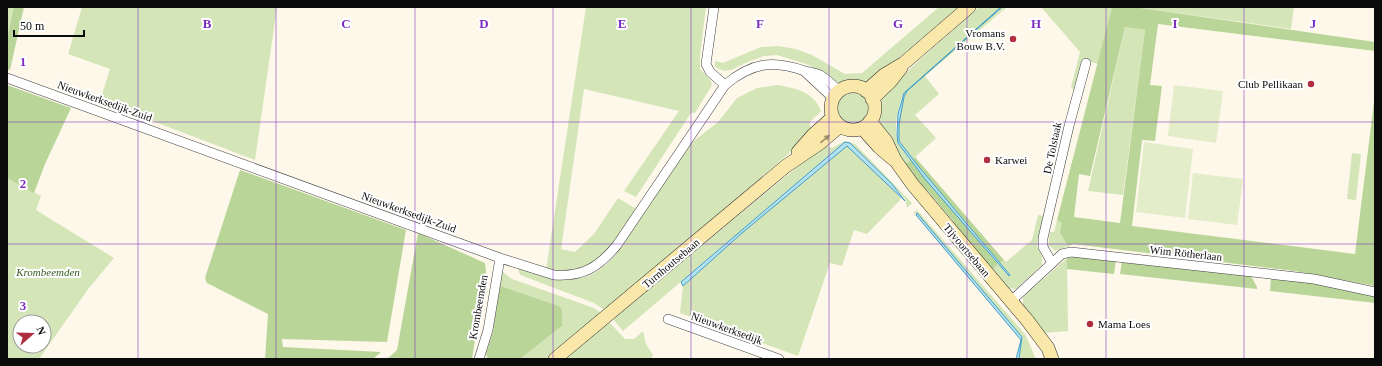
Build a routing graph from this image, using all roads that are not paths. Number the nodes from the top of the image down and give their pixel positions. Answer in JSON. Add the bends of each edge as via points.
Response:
{"nodes":[{"id":1,"x":714,"y":7,"type":"edge"},
{"id":2,"x":969,"y":7,"type":"edge"},
{"id":3,"x":1086,"y":63,"type":"dead end"},
{"id":4,"x":7,"y":78,"type":"edge"},
{"id":5,"x":725,"y":85,"type":"junction"},
{"id":6,"x":836,"y":95,"type":"junction"},
{"id":7,"x":869,"y":95,"type":"junction"},
{"id":8,"x":837,"y":122,"type":"junction"},
{"id":9,"x":866,"y":124,"type":"junction"},
{"id":10,"x":500,"y":258,"type":"junction"},
{"id":11,"x":1052,"y":263,"type":"junction"},
{"id":12,"x":1375,"y":292,"type":"edge"},
{"id":13,"x":1011,"y":301,"type":"junction"},
{"id":14,"x":668,"y":319,"type":"dead end"},
{"id":15,"x":1041,"y":339,"type":"junction"},
{"id":16,"x":479,"y":359,"type":"edge"},
{"id":17,"x":555,"y":359,"type":"edge"},
{"id":18,"x":779,"y":359,"type":"edge"},
{"id":19,"x":1046,"y":359,"type":"edge"},
{"id":20,"x":1052,"y":359,"type":"edge"}],
"edges":[{"from":1,"to":5,"type":"street","via":[[706,64],[710,72]]},
{"from":2,"to":7,"type":"main road","via":[[904,63],[890,82]]},
{"from":3,"to":11,"type":"street","name":"De Tolstaak","via":[[1043,238],[1043,247]]},
{"from":4,"to":10,"type":"street","name":"Nieuwkerksedijk-Zuid"},
{"from":5,"to":6,"type":"street","via":[[755,66],[779,64],[820,75]]},
{"from":5,"to":10,"type":"street","name":"Nieuwkerksedijk-Zuid","via":[[618,245],[599,265],[563,276]]},
{"from":6,"to":7,"type":"main road","via":[[853,86]]},
{"from":6,"to":8,"type":"main road","via":[[831,108]]},
{"from":7,"to":9,"type":"main road","via":[[874,108]]},
{"from":8,"to":9,"type":"main road","via":[[848,130]]},
{"from":8,"to":17,"type":"main road","name":"Turnhoutsebaan","via":[[820,143],[786,166]]},
{"from":9,"to":13,"type":"main road","name":"Tijvoortsebaan","via":[[879,147],[895,160]]},
{"from":10,"to":16,"type":"street","name":"Krombeemden","via":[[488,330]]},
{"from":11,"to":12,"type":"street","name":"Wim Rötherlaan","via":[[1062,254],[1071,252],[1314,279]]},
{"from":11,"to":13,"type":"street","name":"Wim Rötherlaan"},
{"from":13,"to":15,"type":"main road","name":"Tijvoortsebaan"},
{"from":14,"to":18,"type":"street","name":"Nieuwkerksedijk"},
{"from":15,"to":19,"type":"main road","name":"Tijvoortsebaan"},
{"from":15,"to":20,"type":"main road","name":"Tijvoortsebaan"}]}
